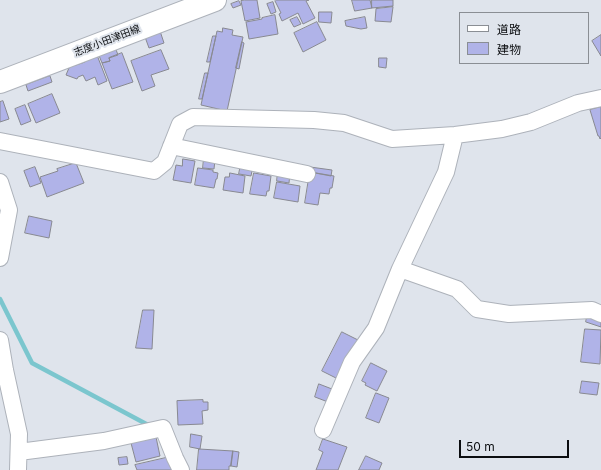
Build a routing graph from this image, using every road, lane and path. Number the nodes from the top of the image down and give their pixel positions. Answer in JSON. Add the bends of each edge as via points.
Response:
{"nodes":[{"id":1,"x":215,"y":0,"type":"edge"},
{"id":2,"x":0,"y":82,"type":"edge"},
{"id":3,"x":601,"y":98,"type":"edge"},
{"id":4,"x":455,"y":135,"type":"junction"},
{"id":5,"x":0,"y":141,"type":"edge"},
{"id":6,"x":171,"y":146,"type":"junction"},
{"id":7,"x":307,"y":174,"type":"dead end"},
{"id":8,"x":0,"y":182,"type":"edge"},
{"id":9,"x":0,"y":258,"type":"edge"},
{"id":10,"x":400,"y":269,"type":"junction"},
{"id":11,"x":601,"y":314,"type":"edge"},
{"id":12,"x":0,"y":340,"type":"edge"},
{"id":13,"x":324,"y":430,"type":"dead end"},
{"id":14,"x":19,"y":452,"type":"junction"},
{"id":15,"x":18,"y":470,"type":"edge"},
{"id":16,"x":181,"y":470,"type":"edge"}],
"edges":[{"from":1,"to":2,"type":"main road","name":"志度小田津田線"},
{"from":3,"to":4,"type":"street","via":[[578,103],[531,122],[502,129]]},
{"from":4,"to":6,"type":"street","via":[[392,139],[344,123],[193,117],[180,124]]},
{"from":4,"to":10,"type":"street","via":[[446,172]]},
{"from":5,"to":6,"type":"street","via":[[154,171],[165,162]]},
{"from":6,"to":7,"type":"street"},
{"from":8,"to":9,"type":"street","via":[[9,210]]},
{"from":10,"to":11,"type":"street","via":[[457,289],[477,308],[509,314],[592,310]]},
{"from":10,"to":13,"type":"street","via":[[376,328],[352,362]]},
{"from":12,"to":14,"type":"street","via":[[19,434]]},
{"from":14,"to":15,"type":"street"},
{"from":14,"to":16,"type":"street","via":[[104,441],[162,428]]}]}
